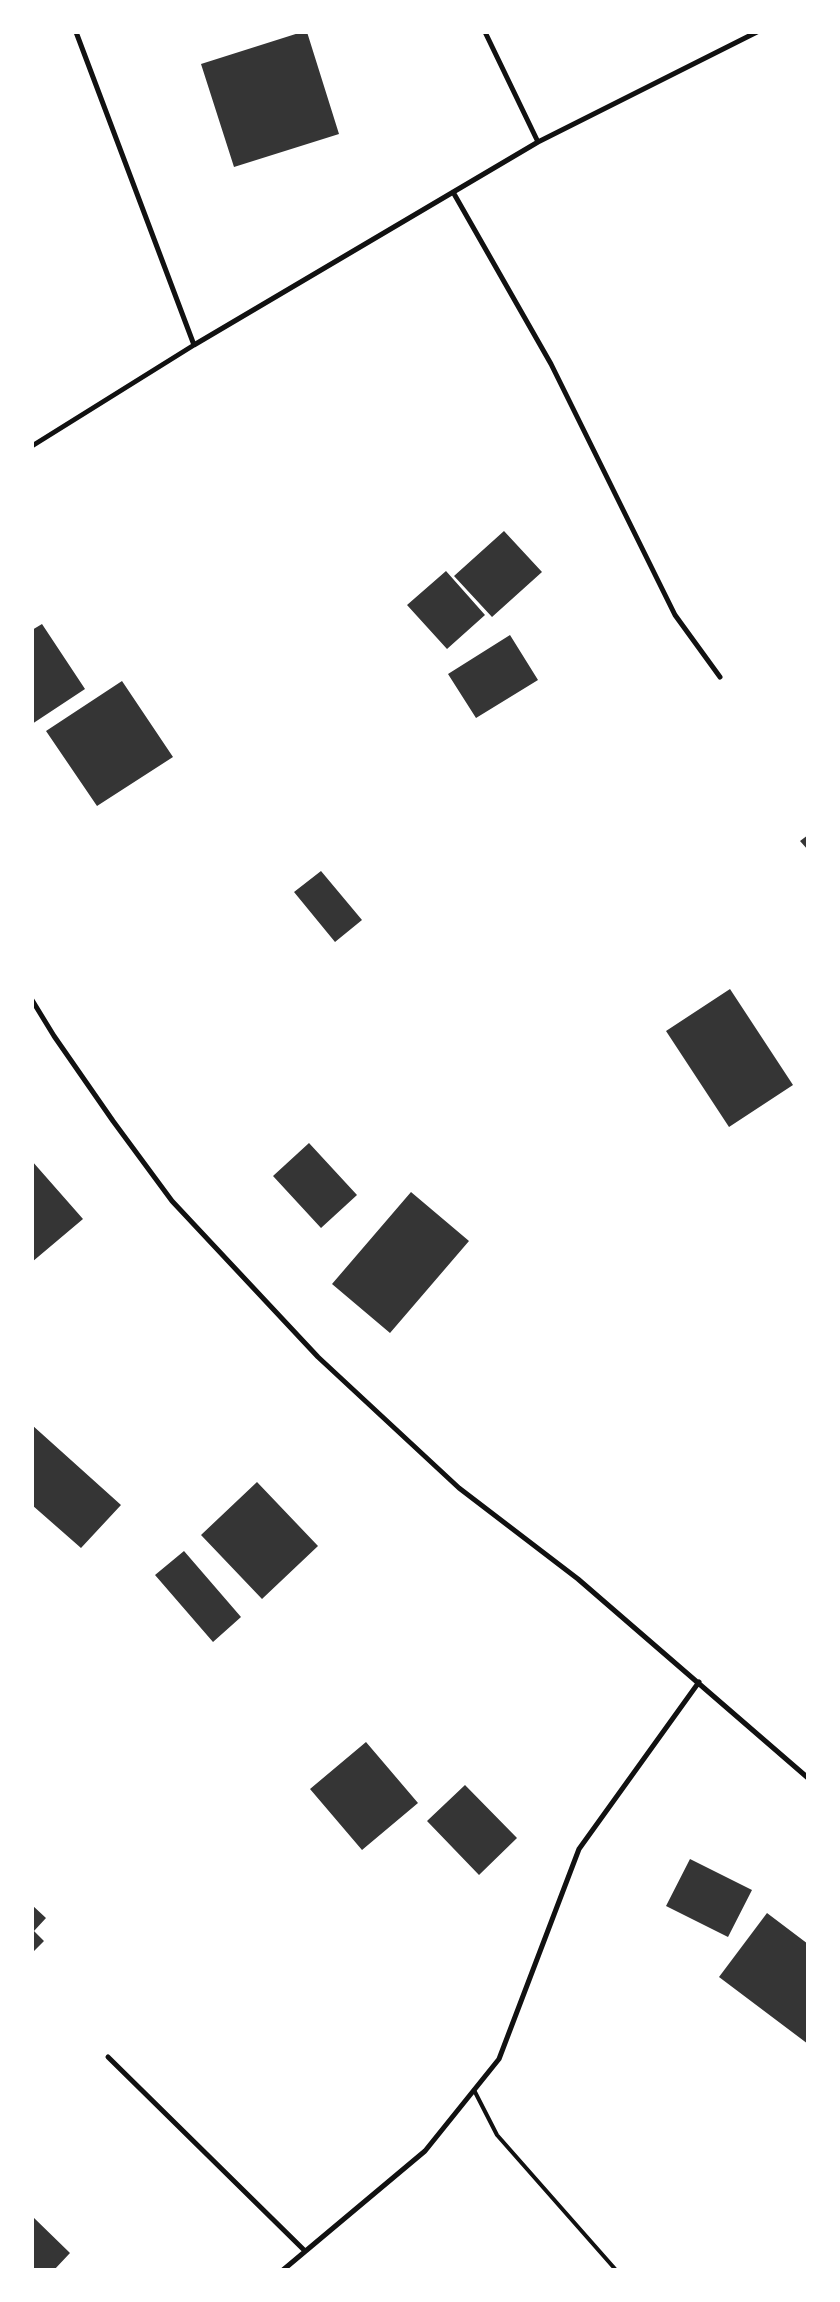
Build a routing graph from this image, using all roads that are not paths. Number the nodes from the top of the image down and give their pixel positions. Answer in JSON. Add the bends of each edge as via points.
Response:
{"nodes":[{"id":1,"x":76,"y":32,"type":"edge"},
{"id":2,"x":486,"y":32,"type":"edge"},
{"id":3,"x":757,"y":32,"type":"edge"},
{"id":4,"x":538,"y":142,"type":"junction"},
{"id":5,"x":453,"y":192,"type":"junction"},
{"id":6,"x":194,"y":345,"type":"junction"},
{"id":7,"x":32,"y":446,"type":"edge"},
{"id":8,"x":720,"y":677,"type":"dead end"},
{"id":9,"x":32,"y":1000,"type":"edge"},
{"id":10,"x":699,"y":1682,"type":"junction"},
{"id":11,"x":808,"y":1778,"type":"edge"},
{"id":12,"x":108,"y":2057,"type":"dead end"},
{"id":13,"x":474,"y":2090,"type":"junction"},
{"id":14,"x":304,"y":2251,"type":"junction"},
{"id":15,"x":283,"y":2270,"type":"edge"},
{"id":16,"x":616,"y":2270,"type":"edge"}],
"edges":[{"from":1,"to":6,"type":"street"},
{"from":2,"to":4,"type":"street"},
{"from":3,"to":4,"type":"street"},
{"from":4,"to":5,"type":"street"},
{"from":5,"to":6,"type":"street"},
{"from":5,"to":8,"type":"street","via":[[551,364],[675,615]]},
{"from":6,"to":7,"type":"street"},
{"from":9,"to":10,"type":"street","via":[[96,1098],[172,1201],[318,1357],[459,1488],[578,1579]]},
{"from":10,"to":11,"type":"street"},
{"from":10,"to":13,"type":"street","via":[[579,1850],[499,2059]]},
{"from":12,"to":14,"type":"street"},
{"from":13,"to":14,"type":"street","via":[[425,2151]]},
{"from":13,"to":16,"type":"lane","via":[[497,2135]]},
{"from":14,"to":15,"type":"street"}]}
